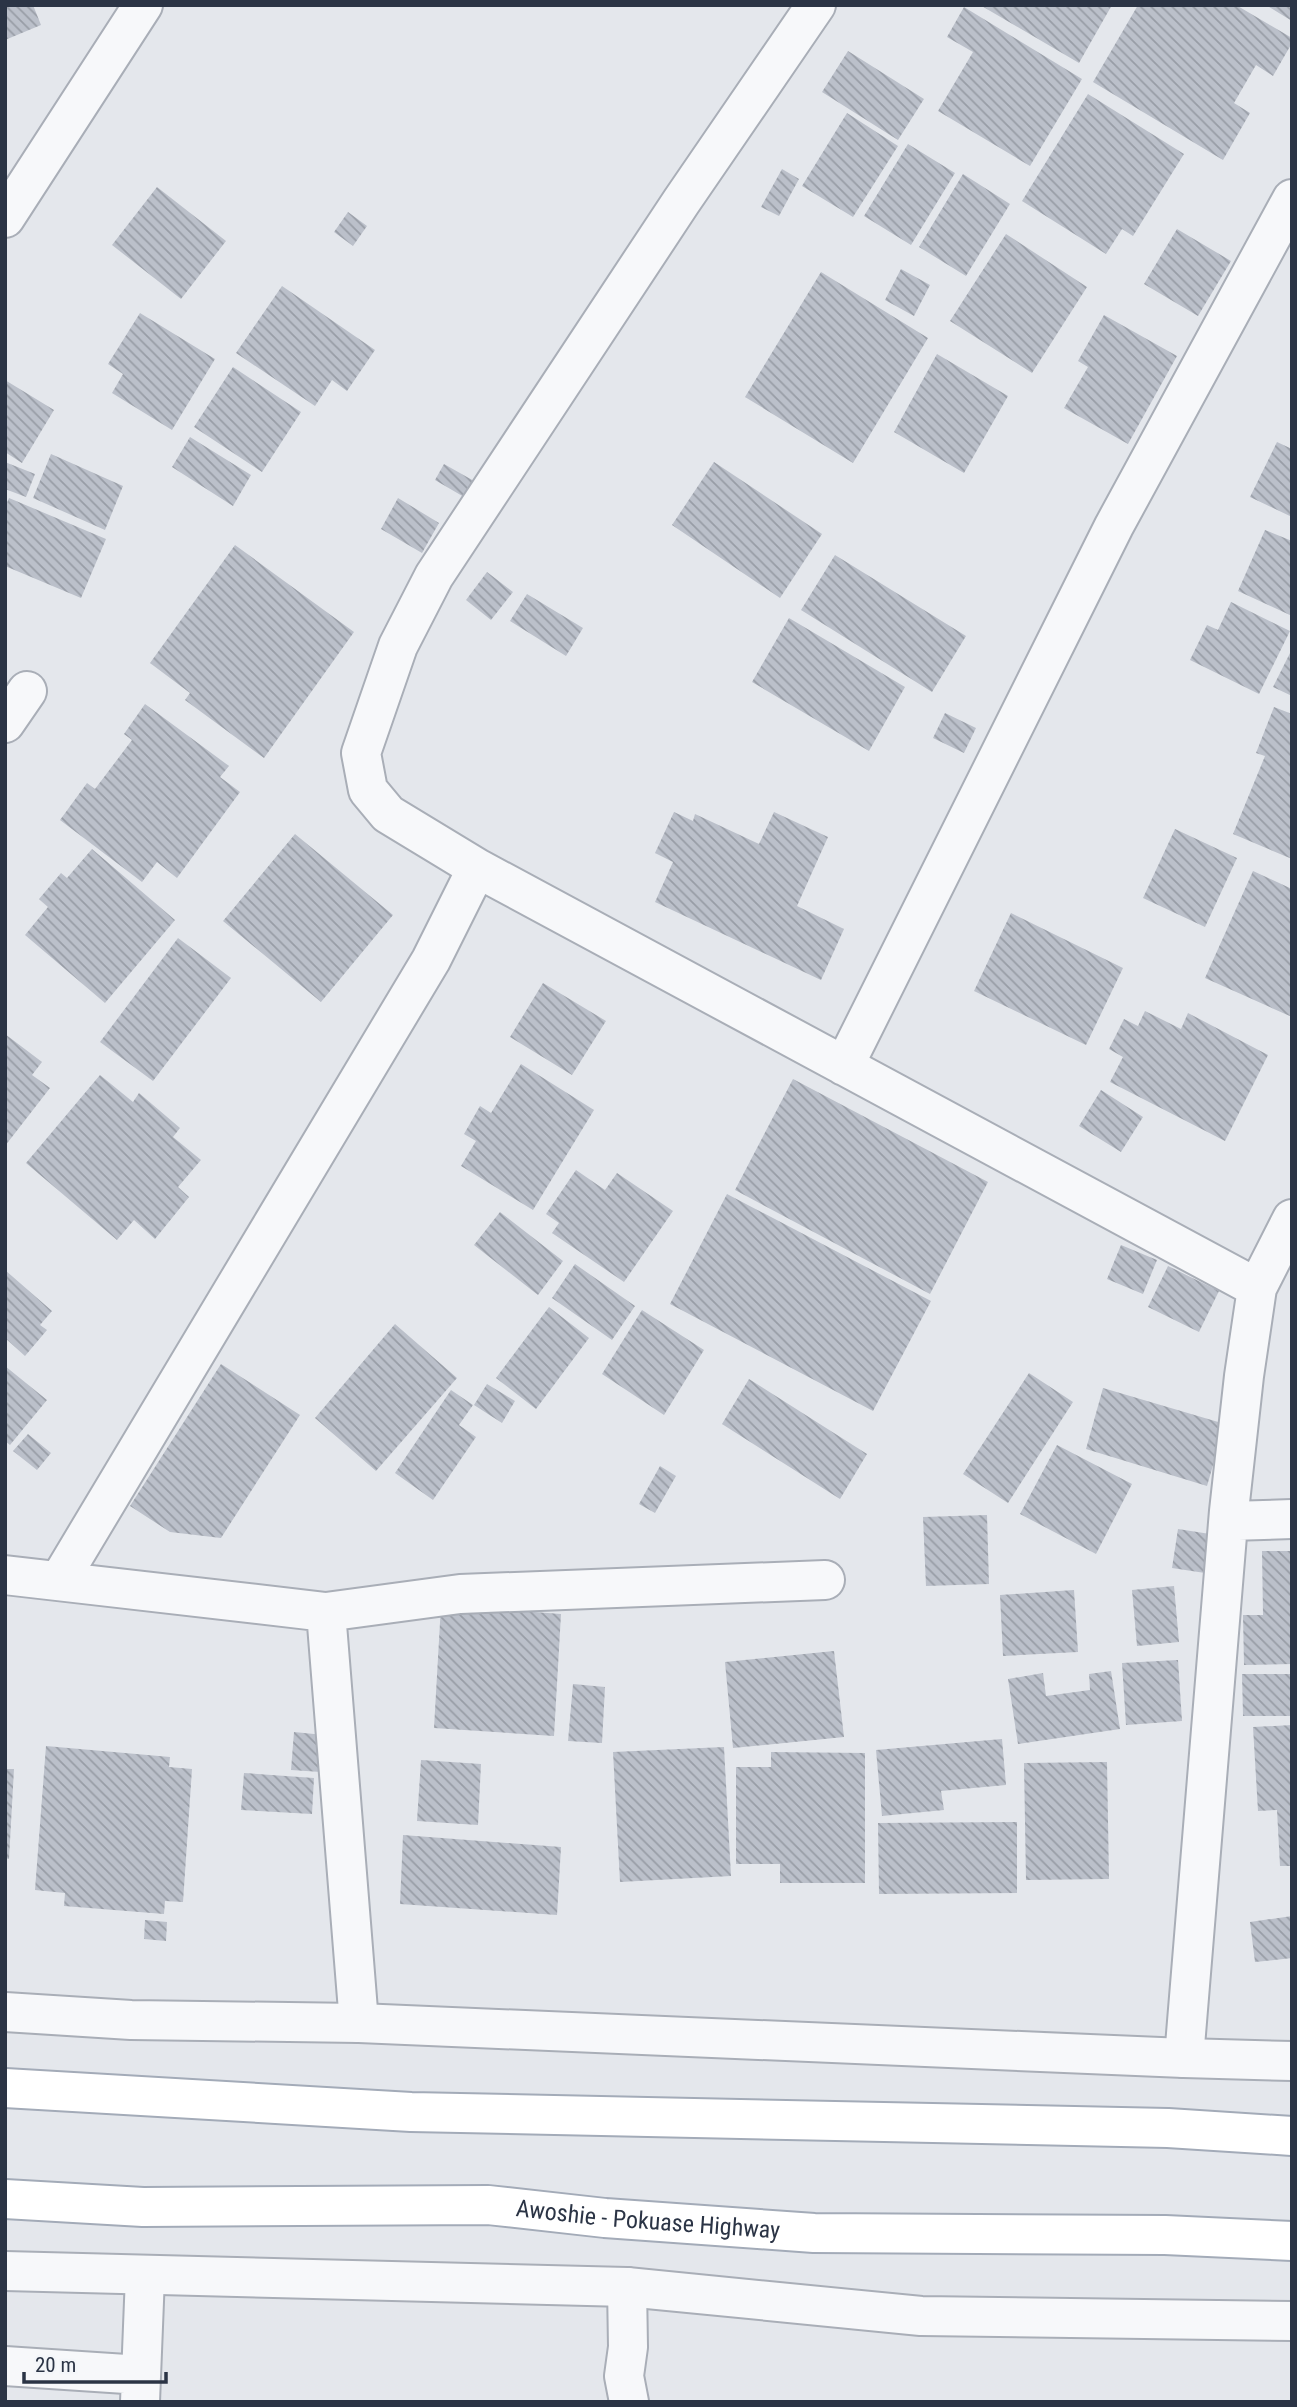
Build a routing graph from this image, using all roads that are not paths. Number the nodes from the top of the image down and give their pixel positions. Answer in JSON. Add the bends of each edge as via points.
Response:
{"nodes":[{"id":1,"x":143,"y":5,"type":"edge"},
{"id":2,"x":816,"y":5,"type":"edge"},
{"id":3,"x":1292,"y":199,"type":"edge"},
{"id":4,"x":5,"y":218,"type":"edge"},
{"id":5,"x":27,"y":691,"type":"dead end"},
{"id":6,"x":5,"y":723,"type":"edge"},
{"id":7,"x":477,"y":868,"type":"junction"},
{"id":8,"x":844,"y":1066,"type":"junction"},
{"id":9,"x":1292,"y":1219,"type":"edge"},
{"id":10,"x":1257,"y":1288,"type":"junction"},
{"id":11,"x":1292,"y":1518,"type":"edge"},
{"id":12,"x":1230,"y":1521,"type":"junction"},
{"id":13,"x":5,"y":1575,"type":"edge"},
{"id":14,"x":825,"y":1580,"type":"dead end"},
{"id":15,"x":59,"y":1581,"type":"junction"},
{"id":16,"x":326,"y":1612,"type":"junction"},
{"id":17,"x":5,"y":2012,"type":"edge"},
{"id":18,"x":359,"y":2023,"type":"junction"},
{"id":19,"x":1184,"y":2058,"type":"junction"},
{"id":20,"x":1292,"y":2061,"type":"edge"},
{"id":21,"x":5,"y":2088,"type":"edge"},
{"id":22,"x":1292,"y":2136,"type":"edge"},
{"id":23,"x":5,"y":2199,"type":"edge"},
{"id":24,"x":1292,"y":2241,"type":"edge"},
{"id":25,"x":5,"y":2271,"type":"edge"},
{"id":26,"x":145,"y":2276,"type":"junction"},
{"id":27,"x":627,"y":2287,"type":"junction"},
{"id":28,"x":1292,"y":2320,"type":"edge"},
{"id":29,"x":5,"y":2366,"type":"edge"},
{"id":30,"x":141,"y":2388,"type":"edge"},
{"id":31,"x":629,"y":2402,"type":"edge"}],
"edges":[{"from":1,"to":4,"type":"street"},
{"from":2,"to":7,"type":"street","via":[[434,576],[398,646],[361,753],[368,790],[388,814]]},
{"from":3,"to":8,"type":"street","via":[[1114,526]]},
{"from":5,"to":6,"type":"street"},
{"from":7,"to":8,"type":"street"},
{"from":7,"to":15,"type":"street","via":[[431,960]]},
{"from":8,"to":10,"type":"street"},
{"from":9,"to":10,"type":"street"},
{"from":10,"to":12,"type":"street"},
{"from":11,"to":12,"type":"street"},
{"from":12,"to":19,"type":"street"},
{"from":13,"to":15,"type":"street"},
{"from":14,"to":16,"type":"street","via":[[460,1594]]},
{"from":15,"to":16,"type":"street"},
{"from":16,"to":18,"type":"street"},
{"from":17,"to":18,"type":"street","via":[[131,2020]]},
{"from":18,"to":19,"type":"street"},
{"from":19,"to":20,"type":"street"},
{"from":21,"to":22,"type":"main road","via":[[411,2112],[1168,2128]]},
{"from":23,"to":24,"type":"main road","name":"Awoshie - Pokuase Highway","via":[[143,2207],[488,2205],[814,2234],[1165,2235]]},
{"from":25,"to":26,"type":"street"},
{"from":26,"to":27,"type":"street"},
{"from":26,"to":30,"type":"street"},
{"from":27,"to":28,"type":"street","via":[[921,2316]]},
{"from":27,"to":31,"type":"street","via":[[624,2376]]},
{"from":29,"to":30,"type":"street"}]}
